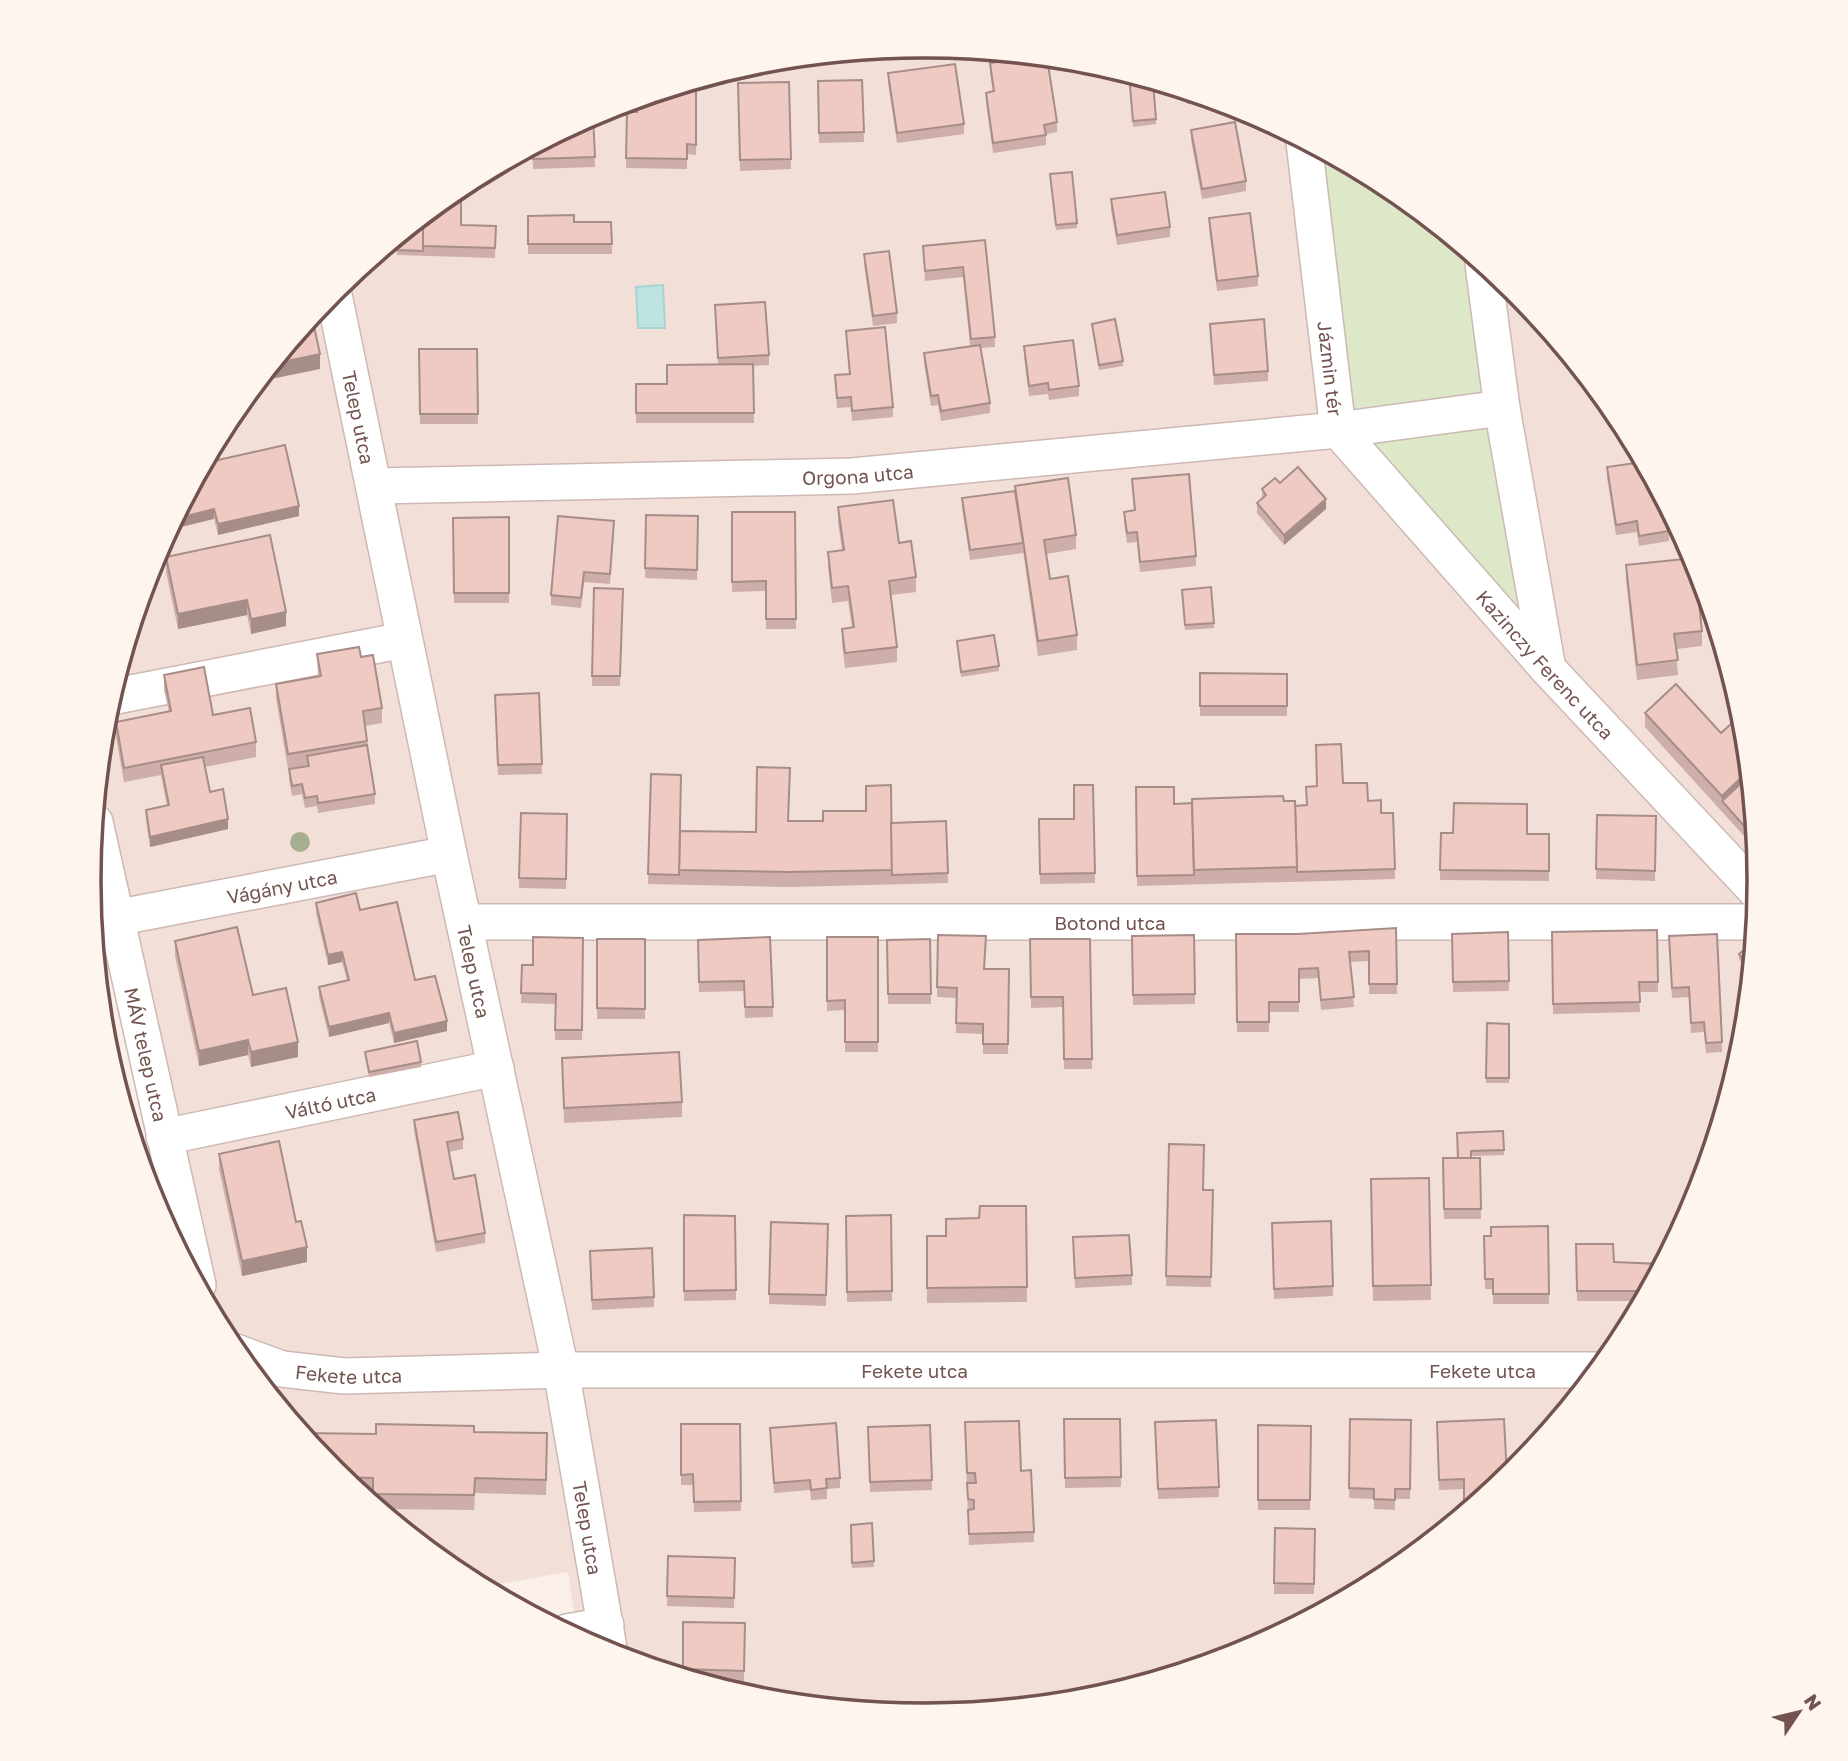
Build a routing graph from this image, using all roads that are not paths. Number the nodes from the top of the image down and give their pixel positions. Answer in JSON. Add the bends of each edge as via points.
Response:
{"nodes":[{"id":1,"x":1305,"y":152,"type":"edge"},
{"id":2,"x":1485,"y":280,"type":"edge"},
{"id":3,"x":336,"y":305,"type":"edge"},
{"id":4,"x":1502,"y":408,"type":"junction"},
{"id":5,"x":1338,"y":430,"type":"junction"},
{"id":6,"x":375,"y":486,"type":"junction"},
{"id":7,"x":404,"y":640,"type":"junction"},
{"id":8,"x":1548,"y":669,"type":"junction"},
{"id":9,"x":123,"y":695,"type":"edge"},
{"id":10,"x":449,"y":854,"type":"junction"},
{"id":11,"x":102,"y":855,"type":"edge"},
{"id":12,"x":1747,"y":881,"type":"edge"},
{"id":13,"x":115,"y":918,"type":"junction"},
{"id":14,"x":464,"y":922,"type":"junction"},
{"id":15,"x":1745,"y":922,"type":"edge"},
{"id":16,"x":496,"y":1068,"type":"junction"},
{"id":17,"x":164,"y":1137,"type":"junction"},
{"id":18,"x":191,"y":1253,"type":"edge"},
{"id":19,"x":255,"y":1359,"type":"edge"},
{"id":20,"x":561,"y":1370,"type":"junction"},
{"id":21,"x":1585,"y":1370,"type":"edge"},
{"id":22,"x":608,"y":1639,"type":"edge"}],
"edges":[{"from":1,"to":5,"type":"street","name":"Jázmin tér"},
{"from":2,"to":4,"type":"street"},
{"from":3,"to":6,"type":"street","name":"Telep utca"},
{"from":4,"to":5,"type":"street","name":"Jázmin tér"},
{"from":4,"to":8,"type":"street"},
{"from":5,"to":6,"type":"street","name":"Orgona utca","via":[[852,476]]},
{"from":5,"to":8,"type":"street","name":"Kazinczy Ferenc utca"},
{"from":6,"to":7,"type":"street","name":"Telep utca"},
{"from":7,"to":9,"type":"street"},
{"from":7,"to":10,"type":"street","name":"Telep utca"},
{"from":8,"to":12,"type":"street","name":"Kazinczy Ferenc utca"},
{"from":10,"to":13,"type":"street","name":"Vágány utca"},
{"from":10,"to":14,"type":"street","name":"Telep utca"},
{"from":11,"to":13,"type":"street","name":"MÁV telep utca"},
{"from":13,"to":17,"type":"street","name":"MÁV telep utca"},
{"from":14,"to":15,"type":"street","name":"Botond utca"},
{"from":14,"to":16,"type":"street","name":"Telep utca"},
{"from":16,"to":17,"type":"street","name":"Váltó utca"},
{"from":16,"to":20,"type":"street","name":"Telep utca"},
{"from":17,"to":18,"type":"street","name":"MÁV telep utca"},
{"from":19,"to":20,"type":"street","name":"Fekete utca","via":[[282,1369],[344,1376]]},
{"from":20,"to":21,"type":"street","name":"Fekete utca"},
{"from":20,"to":22,"type":"street","name":"Telep utca"}]}
